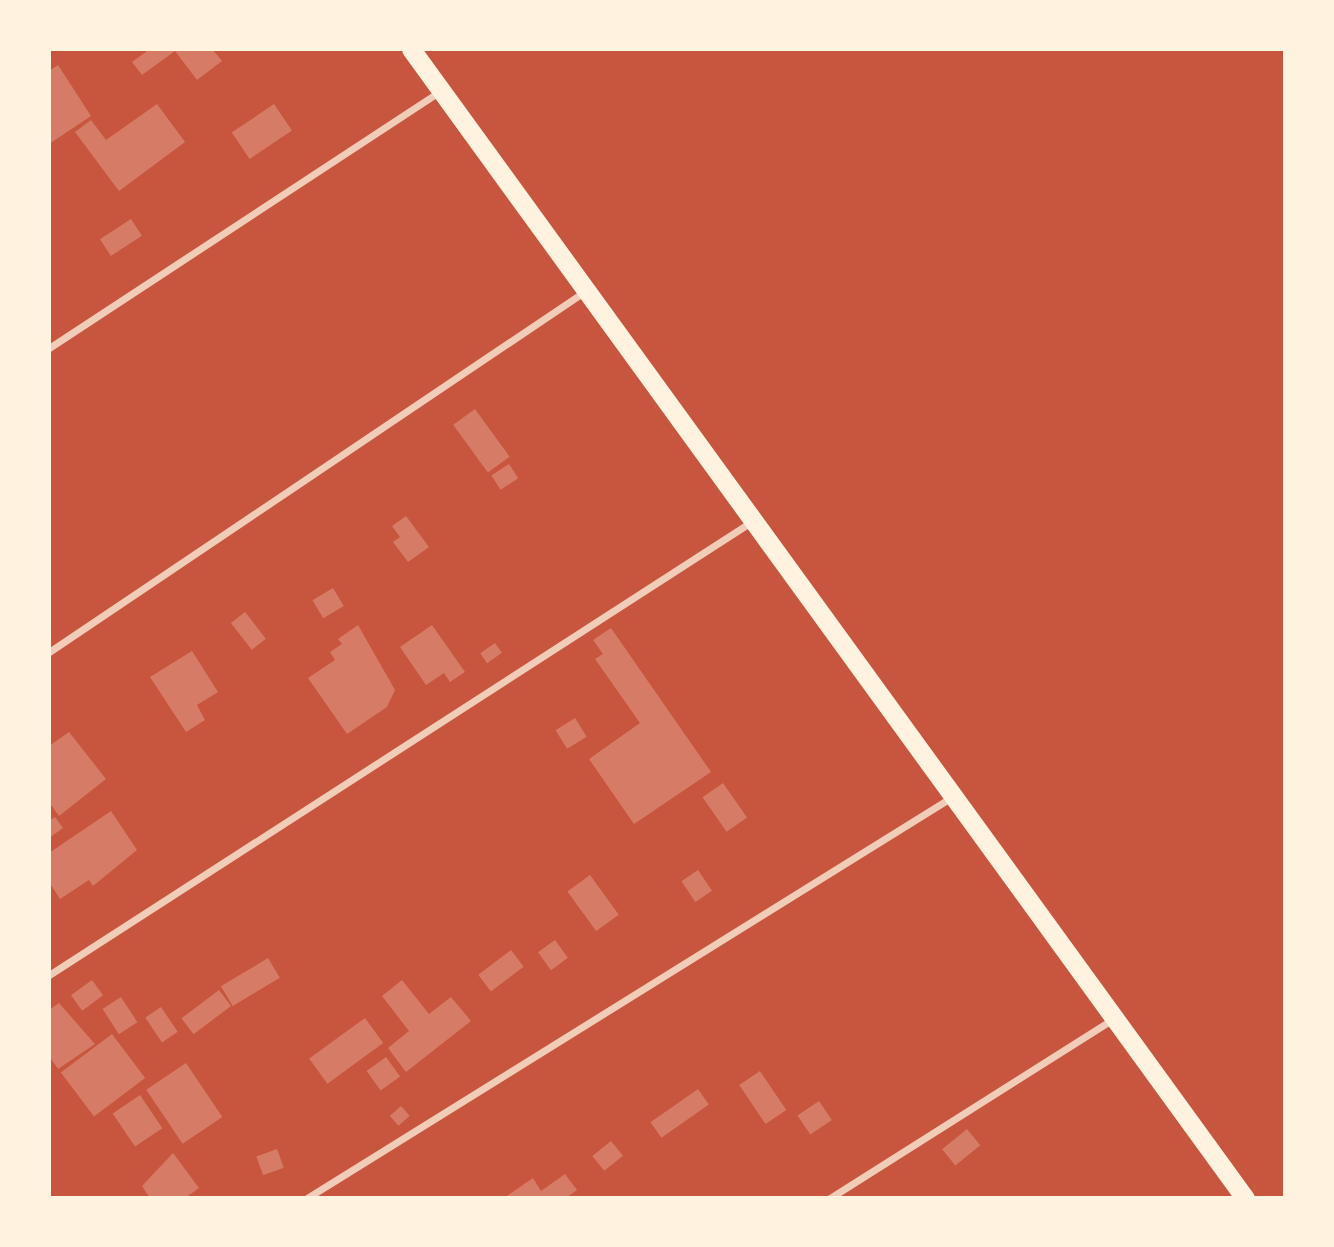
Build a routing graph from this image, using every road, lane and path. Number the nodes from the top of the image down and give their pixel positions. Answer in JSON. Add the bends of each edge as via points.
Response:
{"nodes":[{"id":1,"x":411,"y":49,"type":"edge"},
{"id":2,"x":440,"y":91,"type":"junction"},
{"id":3,"x":585,"y":292,"type":"junction"},
{"id":4,"x":49,"y":348,"type":"edge"},
{"id":5,"x":754,"y":519,"type":"junction"},
{"id":6,"x":49,"y":652,"type":"edge"},
{"id":7,"x":956,"y":795,"type":"junction"},
{"id":8,"x":49,"y":975,"type":"edge"},
{"id":9,"x":1116,"y":1018,"type":"junction"},
{"id":10,"x":307,"y":1198,"type":"edge"},
{"id":11,"x":830,"y":1198,"type":"edge"},
{"id":12,"x":1245,"y":1198,"type":"edge"}],
"edges":[{"from":1,"to":2,"type":"highway"},
{"from":2,"to":3,"type":"highway"},
{"from":2,"to":4,"type":"street"},
{"from":3,"to":5,"type":"highway"},
{"from":3,"to":6,"type":"street"},
{"from":5,"to":7,"type":"highway"},
{"from":5,"to":8,"type":"street"},
{"from":7,"to":9,"type":"highway"},
{"from":7,"to":10,"type":"street"},
{"from":9,"to":11,"type":"street"},
{"from":9,"to":12,"type":"highway"}]}
